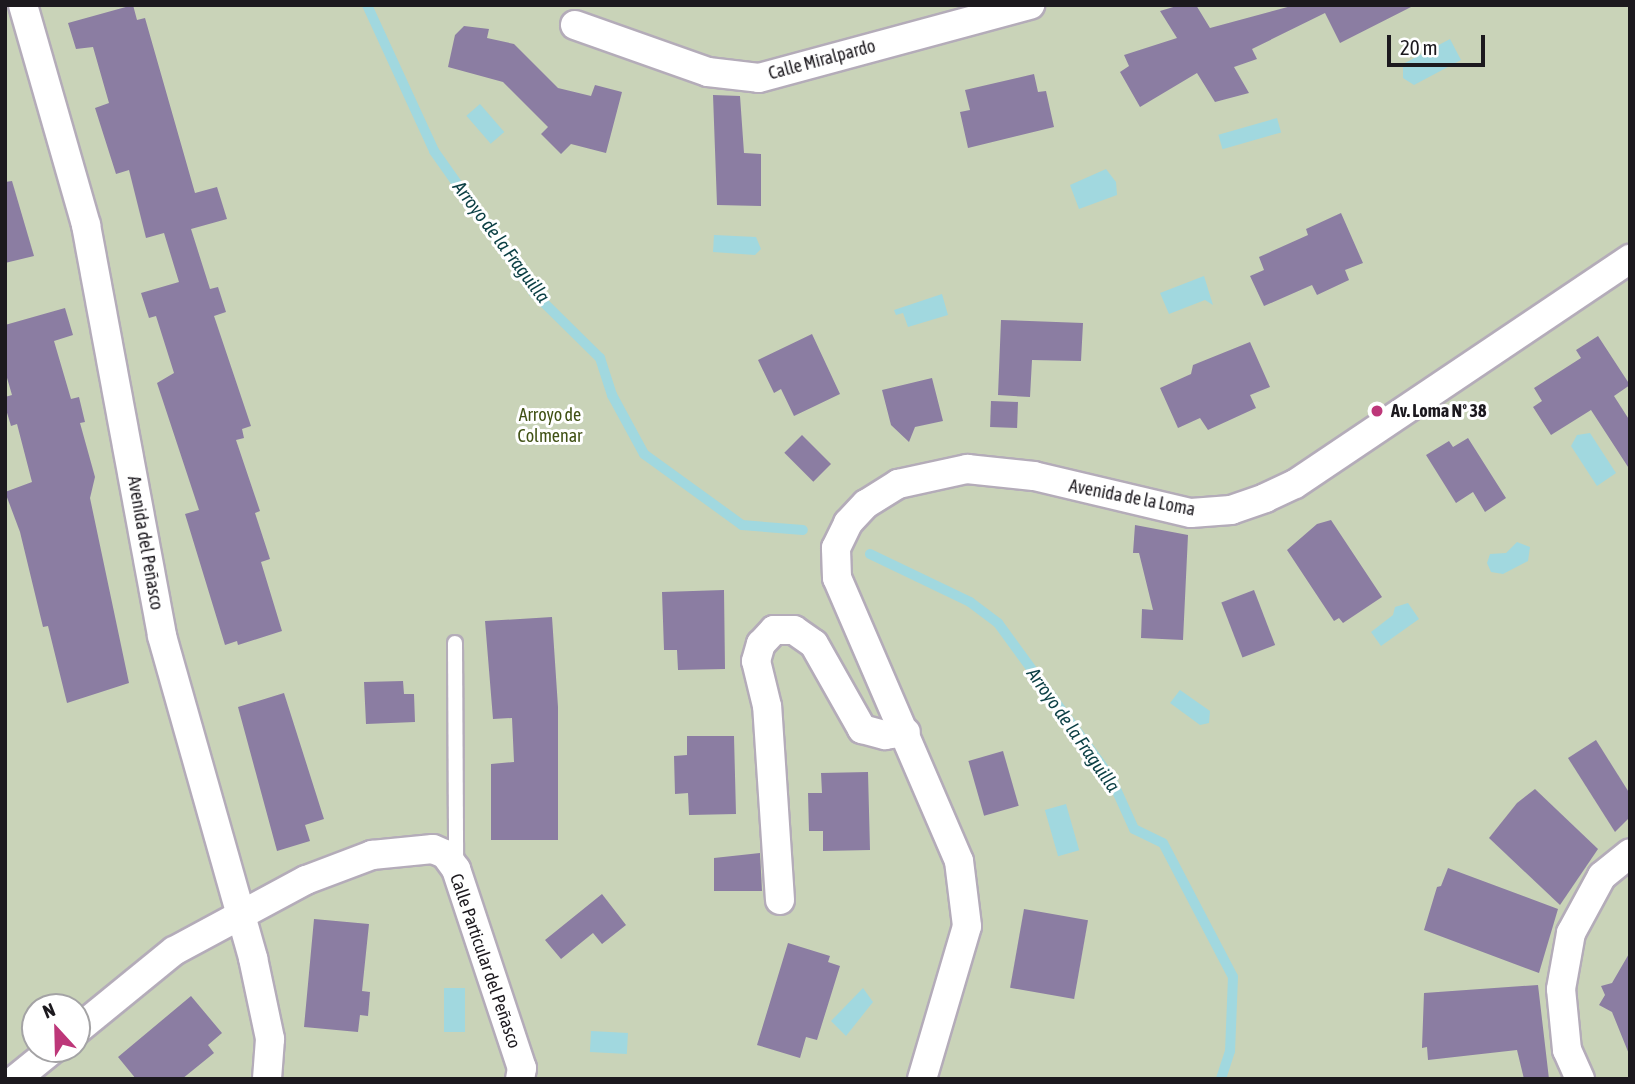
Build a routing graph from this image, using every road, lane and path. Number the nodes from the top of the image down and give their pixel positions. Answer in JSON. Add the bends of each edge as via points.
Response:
{"nodes":[{"id":1,"x":23,"y":5,"type":"edge"},
{"id":2,"x":1030,"y":5,"type":"edge"},
{"id":3,"x":575,"y":25,"type":"dead end"},
{"id":4,"x":1630,"y":260,"type":"edge"},
{"id":5,"x":456,"y":643,"type":"dead end"},
{"id":6,"x":906,"y":732,"type":"junction"},
{"id":7,"x":1630,"y":853,"type":"edge"},
{"id":8,"x":456,"y":869,"type":"junction"},
{"id":9,"x":780,"y":900,"type":"dead end"},
{"id":10,"x":241,"y":915,"type":"junction"},
{"id":11,"x":91,"y":1019,"type":"edge"},
{"id":12,"x":36,"y":1063,"type":"edge"},
{"id":13,"x":16,"y":1079,"type":"edge"},
{"id":14,"x":267,"y":1079,"type":"edge"},
{"id":15,"x":520,"y":1079,"type":"edge"},
{"id":16,"x":922,"y":1079,"type":"edge"},
{"id":17,"x":1580,"y":1079,"type":"edge"}],
"edges":[{"from":1,"to":10,"type":"street","name":"Avenida del Peñasco","via":[[86,225],[162,636]]},
{"from":2,"to":3,"type":"street","name":"Calle Miralpardo","via":[[759,78],[708,72]]},
{"from":4,"to":6,"type":"street","name":"Avenida de la Loma","via":[[1295,484],[1231,510],[1191,513],[1034,476],[967,469],[898,484],[866,504],[837,542],[837,578],[851,618]]},
{"from":5,"to":8,"type":"lane"},
{"from":6,"to":9,"type":"street","via":[[886,735],[862,729],[814,644],[794,630],[774,631],[761,644],[756,662],[767,706]]},
{"from":6,"to":16,"type":"street","name":"Avenida de la Loma","via":[[959,860],[967,926]]},
{"from":7,"to":17,"type":"street","via":[[1602,876],[1571,933],[1561,989],[1567,1050]]},
{"from":8,"to":10,"type":"street","name":"Calle Particular del Peñasco","via":[[445,854],[433,849],[372,855],[306,880]]},
{"from":8,"to":15,"type":"street","name":"Calle Particular del Peñasco","via":[[522,1068]]},
{"from":10,"to":11,"type":"street","name":"Calle Particular del Peñasco","via":[[174,951]]},
{"from":10,"to":14,"type":"street","name":"Avenida del Peñasco","via":[[270,1039]]},
{"from":12,"to":13,"type":"street"}]}
